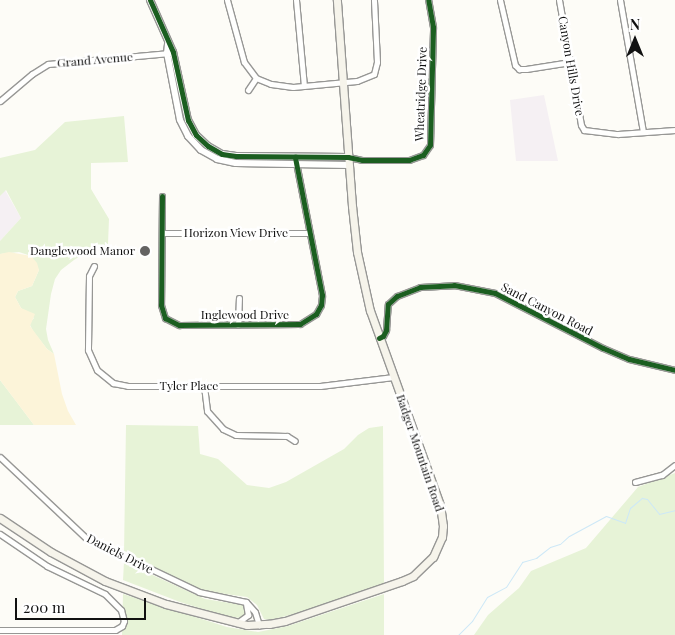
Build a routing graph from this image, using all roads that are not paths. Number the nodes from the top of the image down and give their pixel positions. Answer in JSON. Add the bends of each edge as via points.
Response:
{"nodes":[{"id":1,"x":150,"y":0,"type":"edge"},
{"id":2,"x":227,"y":0,"type":"edge"},
{"id":3,"x":296,"y":0,"type":"edge"},
{"id":4,"x":337,"y":0,"type":"edge"},
{"id":5,"x":374,"y":0,"type":"edge"},
{"id":6,"x":428,"y":0,"type":"edge"},
{"id":7,"x":500,"y":0,"type":"edge"},
{"id":8,"x":559,"y":0,"type":"edge"},
{"id":9,"x":620,"y":0,"type":"edge"},
{"id":10,"x":170,"y":53,"type":"junction"},
{"id":11,"x":570,"y":62,"type":"junction"},
{"id":12,"x":256,"y":78,"type":"junction"},
{"id":13,"x":343,"y":83,"type":"junction"},
{"id":14,"x":304,"y":86,"type":"junction"},
{"id":15,"x":248,"y":90,"type":"dead end"},
{"id":16,"x":0,"y":101,"type":"edge"},
{"id":17,"x":675,"y":130,"type":"edge"},
{"id":18,"x":643,"y":132,"type":"junction"},
{"id":19,"x":348,"y":157,"type":"junction"},
{"id":20,"x":362,"y":160,"type":"junction"},
{"id":21,"x":295,"y":161,"type":"junction"},
{"id":22,"x":349,"y":165,"type":"junction"},
{"id":23,"x":162,"y":196,"type":"dead end"},
{"id":24,"x":162,"y":233,"type":"junction"},
{"id":25,"x":310,"y":233,"type":"junction"},
{"id":26,"x":94,"y":266,"type":"dead end"},
{"id":27,"x":239,"y":298,"type":"dead end"},
{"id":28,"x":238,"y":325,"type":"junction"},
{"id":29,"x":379,"y":338,"type":"junction"},
{"id":30,"x":675,"y":370,"type":"edge"},
{"id":31,"x":393,"y":377,"type":"junction"},
{"id":32,"x":204,"y":386,"type":"junction"},
{"id":33,"x":295,"y":441,"type":"dead end"},
{"id":34,"x":0,"y":457,"type":"edge"},
{"id":35,"x":675,"y":465,"type":"edge"},
{"id":36,"x":635,"y":482,"type":"dead end"},
{"id":37,"x":0,"y":518,"type":"edge"},
{"id":38,"x":0,"y":534,"type":"edge"},
{"id":39,"x":236,"y":600,"type":"junction"},
{"id":40,"x":237,"y":623,"type":"junction"},
{"id":41,"x":259,"y":625,"type":"junction"},
{"id":42,"x":2,"y":631,"type":"edge"}],
"edges":[{"from":1,"to":10,"type":"street"},
{"from":2,"to":12,"type":"street","via":[[244,62]]},
{"from":3,"to":14,"type":"street"},
{"from":4,"to":13,"type":"main road","name":"Badger Mountain Road"},
{"from":5,"to":13,"type":"street","via":[[377,69],[368,78]]},
{"from":6,"to":20,"type":"street","name":"Wheatridge Drive","via":[[433,27],[430,145],[423,154],[409,160]]},
{"from":7,"to":11,"type":"street","via":[[515,65],[526,69]]},
{"from":8,"to":11,"type":"street","name":"Canyon Hills Drive"},
{"from":9,"to":18,"type":"street"},
{"from":10,"to":16,"type":"street","name":"Grand Avenue","via":[[48,64]]},
{"from":10,"to":21,"type":"street","via":[[188,120],[202,141],[230,156]]},
{"from":11,"to":18,"type":"street","name":"Canyon Hills Drive","via":[[584,130],[618,134]]},
{"from":12,"to":14,"type":"street","via":[[283,86]]},
{"from":12,"to":15,"type":"street"},
{"from":13,"to":14,"type":"street"},
{"from":13,"to":19,"type":"main road","name":"Badger Mountain Road"},
{"from":17,"to":18,"type":"street","name":"Canyon Hills Drive"},
{"from":19,"to":20,"type":"street","name":"Wheatridge Drive"},
{"from":19,"to":21,"type":"street"},
{"from":19,"to":22,"type":"main road","name":"Badger Mountain Road"},
{"from":20,"to":22,"type":"street","name":"Wheatridge Drive"},
{"from":21,"to":22,"type":"street"},
{"from":21,"to":25,"type":"street","name":"Inglewood Drive"},
{"from":22,"to":29,"type":"main road","name":"Badger Mountain Road","via":[[358,252]]},
{"from":23,"to":24,"type":"street","name":"Inglewood Drive"},
{"from":24,"to":25,"type":"street","name":"Horizon View Drive"},
{"from":24,"to":28,"type":"street","name":"Inglewood Drive","via":[[161,305],[165,318],[179,325]]},
{"from":25,"to":28,"type":"street","name":"Inglewood Drive","via":[[322,295],[316,314],[305,323],[295,325]]},
{"from":26,"to":32,"type":"street","name":"Tyler Place","via":[[89,276],[88,350],[101,375],[113,383],[128,386]]},
{"from":27,"to":28,"type":"street"},
{"from":29,"to":30,"type":"street","name":"Sand Canyon Road","via":[[385,332],[388,304],[397,296],[420,287],[454,285],[495,293],[597,346],[629,359]]},
{"from":29,"to":31,"type":"main road","name":"Badger Mountain Road"},
{"from":31,"to":32,"type":"street","name":"Tyler Place","via":[[327,386]]},
{"from":31,"to":41,"type":"main road","name":"Badger Mountain Road","via":[[440,505],[443,526],[438,548],[425,567],[408,579],[308,614]]},
{"from":32,"to":33,"type":"street","via":[[207,410],[222,429],[236,435],[288,436]]},
{"from":34,"to":39,"type":"street","name":"Daniels Drive","via":[[78,532],[94,542],[199,592]]},
{"from":35,"to":36,"type":"street","via":[[662,475]]},
{"from":37,"to":40,"type":"main road","name":"Badger Mountain Road","via":[[51,552],[105,580],[166,604]]},
{"from":38,"to":42,"type":"street","via":[[47,566],[105,594],[121,610],[124,618],[123,625],[115,630]]},
{"from":39,"to":40,"type":"street","via":[[246,604],[249,612],[245,620]]},
{"from":39,"to":41,"type":"street","name":"Daniels Drive","via":[[250,605]]},
{"from":40,"to":41,"type":"main road","name":"Badger Mountain Road"}]}
